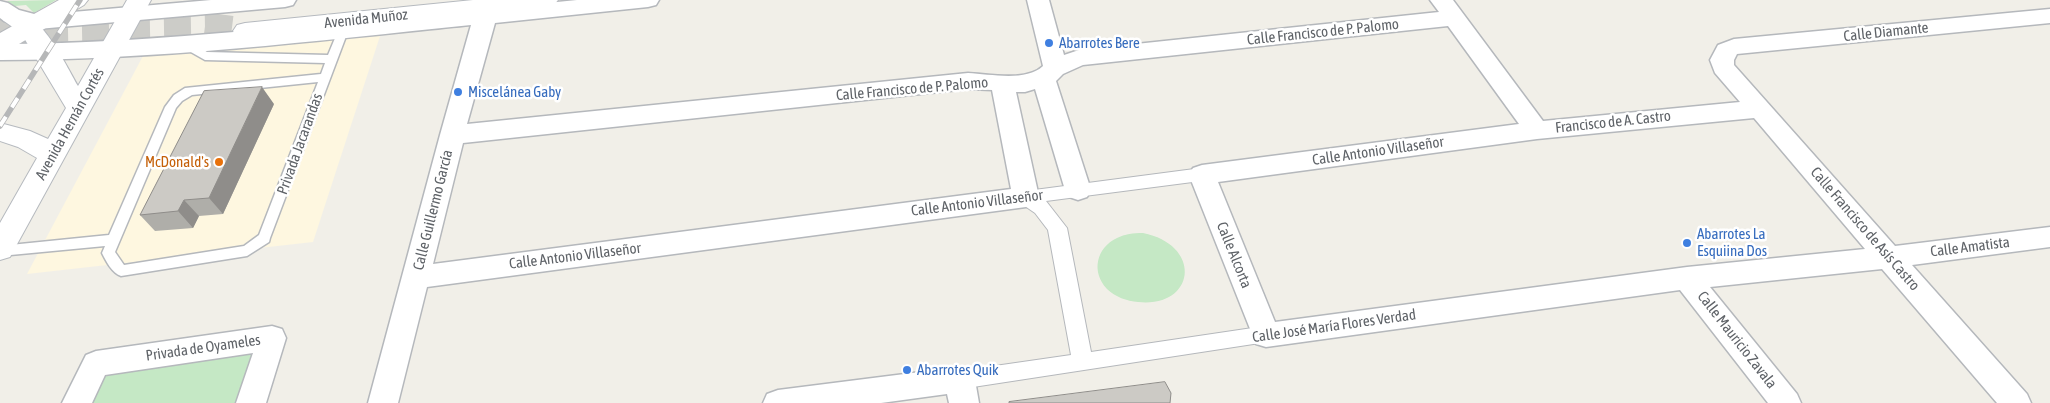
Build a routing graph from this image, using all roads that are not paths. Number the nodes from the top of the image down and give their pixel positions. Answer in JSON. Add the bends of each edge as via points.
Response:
{"nodes":[{"id":1,"x":76,"y":0,"type":"edge"},
{"id":2,"x":284,"y":0,"type":"edge"},
{"id":3,"x":407,"y":0,"type":"edge"},
{"id":4,"x":546,"y":0,"type":"edge"},
{"id":5,"x":648,"y":0,"type":"edge"},
{"id":6,"x":1038,"y":0,"type":"edge"},
{"id":7,"x":135,"y":8,"type":"edge"},
{"id":8,"x":1448,"y":9,"type":"edge"},
{"id":9,"x":2050,"y":16,"type":"edge"},
{"id":10,"x":485,"y":17,"type":"junction"},
{"id":11,"x":16,"y":19,"type":"edge"},
{"id":12,"x":344,"y":31,"type":"junction"},
{"id":13,"x":0,"y":44,"type":"edge"},
{"id":14,"x":186,"y":44,"type":"junction"},
{"id":15,"x":112,"y":49,"type":"junction"},
{"id":16,"x":0,"y":52,"type":"edge"},
{"id":17,"x":46,"y":52,"type":"junction"},
{"id":18,"x":1723,"y":53,"type":"joint"},
{"id":19,"x":332,"y":59,"type":"junction"},
{"id":20,"x":1049,"y":73,"type":"junction"},
{"id":21,"x":325,"y":77,"type":"junction"},
{"id":22,"x":1002,"y":83,"type":"junction"},
{"id":23,"x":79,"y":108,"type":"junction"},
{"id":24,"x":1760,"y":109,"type":"junction"},
{"id":25,"x":1537,"y":130,"type":"junction"},
{"id":26,"x":0,"y":132,"type":"edge"},
{"id":27,"x":452,"y":135,"type":"junction"},
{"id":28,"x":52,"y":155,"type":"junction"},
{"id":29,"x":1202,"y":175,"type":"junction"},
{"id":30,"x":1078,"y":190,"type":"junction"},
{"id":31,"x":1026,"y":197,"type":"junction"},
{"id":32,"x":2050,"y":237,"type":"edge"},
{"id":33,"x":114,"y":240,"type":"junction"},
{"id":34,"x":0,"y":250,"type":"edge"},
{"id":35,"x":1890,"y":257,"type":"junction"},
{"id":36,"x":416,"y":277,"type":"junction"},
{"id":37,"x":1687,"y":278,"type":"junction"},
{"id":38,"x":1266,"y":335,"type":"junction"},
{"id":39,"x":1083,"y":362,"type":"junction"},
{"id":40,"x":962,"y":391,"type":"edge"},
{"id":41,"x":77,"y":403,"type":"edge"},
{"id":42,"x":251,"y":403,"type":"edge"},
{"id":43,"x":383,"y":403,"type":"edge"},
{"id":44,"x":778,"y":403,"type":"edge"},
{"id":45,"x":1786,"y":403,"type":"edge"},
{"id":46,"x":2016,"y":403,"type":"edge"}],
"edges":[{"from":1,"to":11,"type":"main road"},
{"from":2,"to":7,"type":"street"},
{"from":3,"to":4,"type":"main road","name":"Avenida Muñoz","via":[[246,23]]},
{"from":5,"to":10,"type":"street"},
{"from":6,"to":20,"type":"street"},
{"from":7,"to":11,"type":"street"},
{"from":7,"to":15,"type":"main road","name":"Avenida Hernán Cortés"},
{"from":8,"to":20,"type":"street","name":"Calle Francisco de P. Palomo","via":[[1079,58]]},
{"from":8,"to":25,"type":"street","name":"Francisco de A. Castro"},
{"from":9,"to":18,"type":"street","name":"Calle Diamante","via":[[1734,48]]},
{"from":10,"to":12,"type":"street"},
{"from":10,"to":27,"type":"street","name":"Calle Guillermo García"},
{"from":11,"to":13,"type":"main road"},
{"from":11,"to":17,"type":"main road"},
{"from":12,"to":14,"type":"street"},
{"from":12,"to":19,"type":"lane"},
{"from":14,"to":15,"type":"street"},
{"from":14,"to":19,"type":"lane","via":[[205,56]]},
{"from":15,"to":17,"type":"street"},
{"from":15,"to":23,"type":"main road","name":"Avenida Hernán Cortés"},
{"from":16,"to":17,"type":"street"},
{"from":17,"to":23,"type":"main road"},
{"from":18,"to":24,"type":"street","name":"Calle Francisco de Asís Castro","via":[[1723,67]]},
{"from":19,"to":21,"type":"lane"},
{"from":20,"to":22,"type":"street","name":"Calle Francisco de P. Palomo","via":[[1025,84]]},
{"from":20,"to":30,"type":"street"},
{"from":21,"to":33,"type":"lane","name":"Privada Jacarandas","via":[[189,91],[178,98],[171,107]]},
{"from":21,"to":33,"type":"lane","name":"Privada Jacarandas","via":[[264,238],[247,251],[121,271],[108,253]]},
{"from":22,"to":27,"type":"street","name":"Calle Francisco de P. Palomo","via":[[968,81]]},
{"from":22,"to":31,"type":"street"},
{"from":23,"to":28,"type":"main road","name":"Avenida Hernán Cortés"},
{"from":24,"to":25,"type":"street","name":"Francisco de A. Castro"},
{"from":24,"to":35,"type":"street","name":"Calle Francisco de Asís Castro"},
{"from":25,"to":29,"type":"street","name":"Calle Antonio Villaseñor"},
{"from":26,"to":28,"type":"main road","via":[[30,140]]},
{"from":27,"to":36,"type":"street","name":"Calle Guillermo García"},
{"from":28,"to":34,"type":"main road","name":"Avenida Hernán Cortés"},
{"from":29,"to":30,"type":"street","name":"Calle Antonio Villaseñor"},
{"from":29,"to":38,"type":"street","name":"Calle Alcorta"},
{"from":30,"to":31,"type":"street","name":"Calle Antonio Villaseñor"},
{"from":31,"to":36,"type":"street","name":"Calle Antonio Villaseñor"},
{"from":31,"to":39,"type":"street","via":[[1042,208],[1057,228]]},
{"from":32,"to":35,"type":"street","name":"Calle Amatista"},
{"from":33,"to":34,"type":"lane"},
{"from":35,"to":37,"type":"street","name":"Calle José María Flores Verdad"},
{"from":35,"to":46,"type":"street","name":"Calle Francisco de Asís Castro"},
{"from":36,"to":43,"type":"street","name":"Calle Guillermo García"},
{"from":37,"to":38,"type":"street","name":"Calle José María Flores Verdad"},
{"from":37,"to":45,"type":"street","name":"Calle Mauricio Zavala"},
{"from":38,"to":39,"type":"street","name":"Calle José María Flores Verdad"},
{"from":39,"to":40,"type":"street","name":"Calle José María Flores Verdad"},
{"from":40,"to":44,"type":"street","name":"Calle José María Flores Verdad"},
{"from":41,"to":42,"type":"street","name":"Privada de Oyameles","via":[[96,364],[272,338]]}]}
